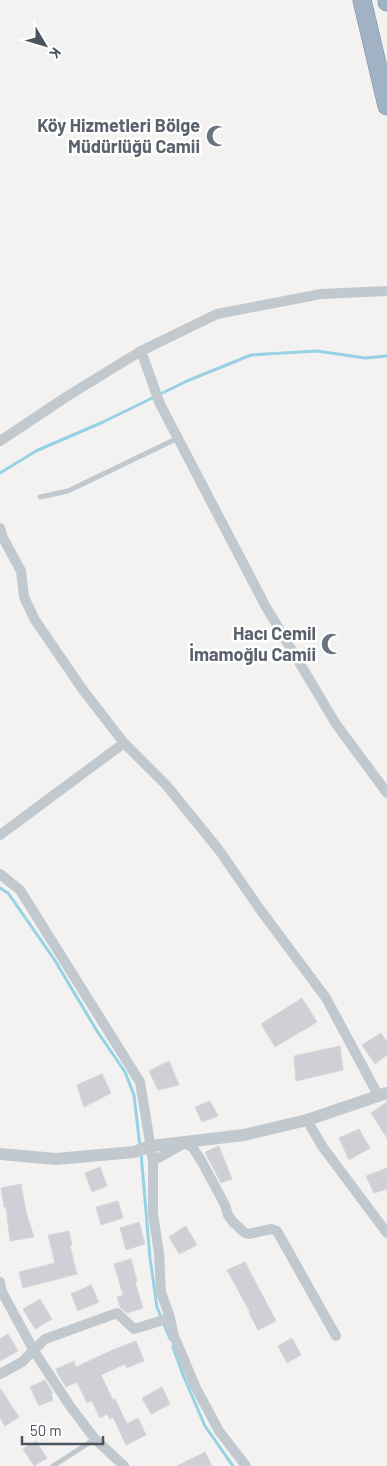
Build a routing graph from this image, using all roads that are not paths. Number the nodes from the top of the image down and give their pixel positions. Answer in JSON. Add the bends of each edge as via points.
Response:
{"nodes":[{"id":1,"x":362,"y":0,"type":"edge"},
{"id":2,"x":387,"y":106,"type":"edge"},
{"id":3,"x":387,"y":291,"type":"edge"},
{"id":4,"x":141,"y":351,"type":"junction"},
{"id":5,"x":178,"y":438,"type":"junction"},
{"id":6,"x":0,"y":441,"type":"edge"},
{"id":7,"x":40,"y":496,"type":"dead end"},
{"id":8,"x":0,"y":528,"type":"edge"},
{"id":9,"x":124,"y":743,"type":"junction"},
{"id":10,"x":387,"y":793,"type":"edge"},
{"id":11,"x":0,"y":835,"type":"edge"},
{"id":12,"x":0,"y":874,"type":"edge"},
{"id":13,"x":382,"y":1094,"type":"edge"},
{"id":14,"x":307,"y":1120,"type":"junction"},
{"id":15,"x":151,"y":1146,"type":"junction"},
{"id":16,"x":0,"y":1154,"type":"edge"},
{"id":17,"x":153,"y":1161,"type":"junction"},
{"id":18,"x":387,"y":1233,"type":"edge"},
{"id":19,"x":0,"y":1282,"type":"edge"},
{"id":20,"x":165,"y":1320,"type":"junction"},
{"id":21,"x":336,"y":1336,"type":"dead end"},
{"id":22,"x":34,"y":1351,"type":"junction"},
{"id":23,"x":0,"y":1374,"type":"edge"},
{"id":24,"x":95,"y":1439,"type":"junction"},
{"id":25,"x":54,"y":1466,"type":"edge"},
{"id":26,"x":124,"y":1466,"type":"edge"},
{"id":27,"x":246,"y":1466,"type":"edge"}],
"edges":[{"from":1,"to":2,"type":"highway"},
{"from":3,"to":4,"type":"street","via":[[321,294],[216,314]]},
{"from":4,"to":5,"type":"street","via":[[160,404]]},
{"from":4,"to":6,"type":"street"},
{"from":5,"to":7,"type":"lane","via":[[68,491]]},
{"from":5,"to":10,"type":"street","via":[[266,607],[336,724]]},
{"from":8,"to":9,"type":"street","via":[[21,571],[24,597],[35,620]]},
{"from":9,"to":11,"type":"street"},
{"from":9,"to":13,"type":"street","via":[[167,786],[219,850],[326,998]]},
{"from":12,"to":15,"type":"street","via":[[20,890],[140,1082]]},
{"from":13,"to":14,"type":"street"},
{"from":14,"to":15,"type":"street","via":[[244,1135]]},
{"from":14,"to":18,"type":"street","via":[[322,1146]]},
{"from":15,"to":16,"type":"street","via":[[134,1152],[56,1159]]},
{"from":15,"to":17,"type":"street"},
{"from":17,"to":20,"type":"street","via":[[153,1214]]},
{"from":17,"to":21,"type":"street","via":[[185,1143],[191,1147],[233,1222],[249,1234],[271,1229],[277,1231]]},
{"from":19,"to":22,"type":"street","via":[[2,1292]]},
{"from":20,"to":22,"type":"street","via":[[134,1329],[117,1313],[45,1339]]},
{"from":20,"to":27,"type":"street","via":[[219,1431]]},
{"from":22,"to":23,"type":"street"},
{"from":22,"to":24,"type":"street"},
{"from":24,"to":25,"type":"lane"},
{"from":24,"to":26,"type":"street"}]}
